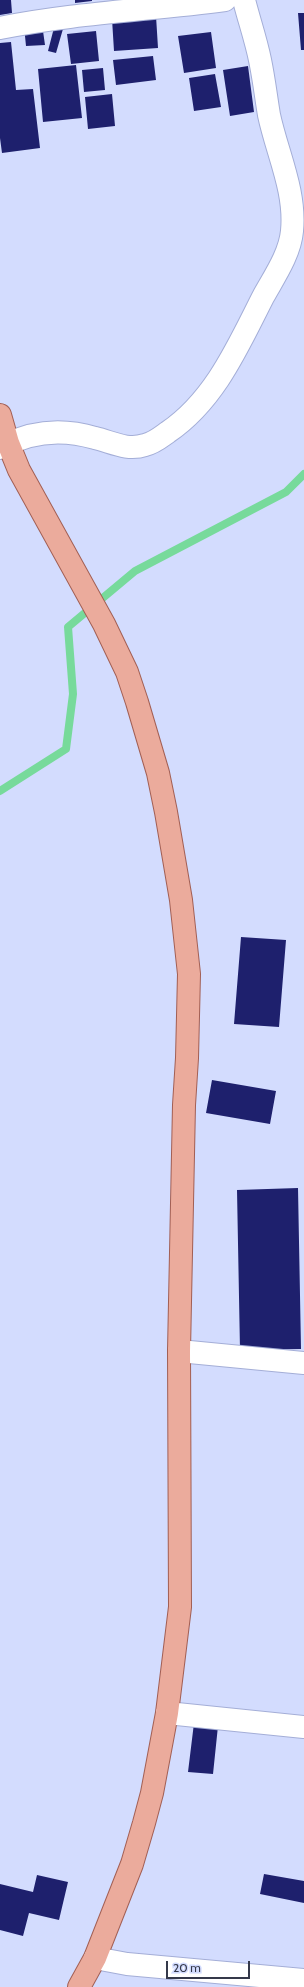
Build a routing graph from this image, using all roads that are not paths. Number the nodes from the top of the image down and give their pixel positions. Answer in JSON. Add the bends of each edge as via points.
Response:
{"nodes":[{"id":1,"x":225,"y":0,"type":"edge"},
{"id":2,"x":244,"y":0,"type":"edge"},
{"id":3,"x":0,"y":28,"type":"edge"},
{"id":4,"x":0,"y":415,"type":"edge"},
{"id":5,"x":4,"y":446,"type":"edge"},
{"id":6,"x":179,"y":1351,"type":"junction"},
{"id":7,"x":304,"y":1363,"type":"edge"},
{"id":8,"x":167,"y":1713,"type":"junction"},
{"id":9,"x":304,"y":1727,"type":"edge"},
{"id":10,"x":95,"y":1958,"type":"junction"},
{"id":11,"x":304,"y":1980,"type":"edge"},
{"id":12,"x":79,"y":1987,"type":"edge"}],
"edges":[{"from":1,"to":3,"type":"street","via":[[160,9],[111,11]]},
{"from":2,"to":5,"type":"street","via":[[260,61],[270,116],[286,173],[292,232],[285,254],[232,358],[193,412],[176,427],[146,445],[132,448],[68,432],[47,432],[26,435]]},
{"from":4,"to":5,"type":"main road"},
{"from":5,"to":6,"type":"main road","via":[[76,572],[127,672],[158,773],[187,948],[189,1011],[184,1105]]},
{"from":6,"to":7,"type":"street"},
{"from":6,"to":8,"type":"main road","via":[[180,1607]]},
{"from":8,"to":9,"type":"street"},
{"from":8,"to":10,"type":"main road","via":[[152,1793],[132,1864]]},
{"from":10,"to":11,"type":"street","via":[[127,1964]]},
{"from":10,"to":12,"type":"main road"}]}
